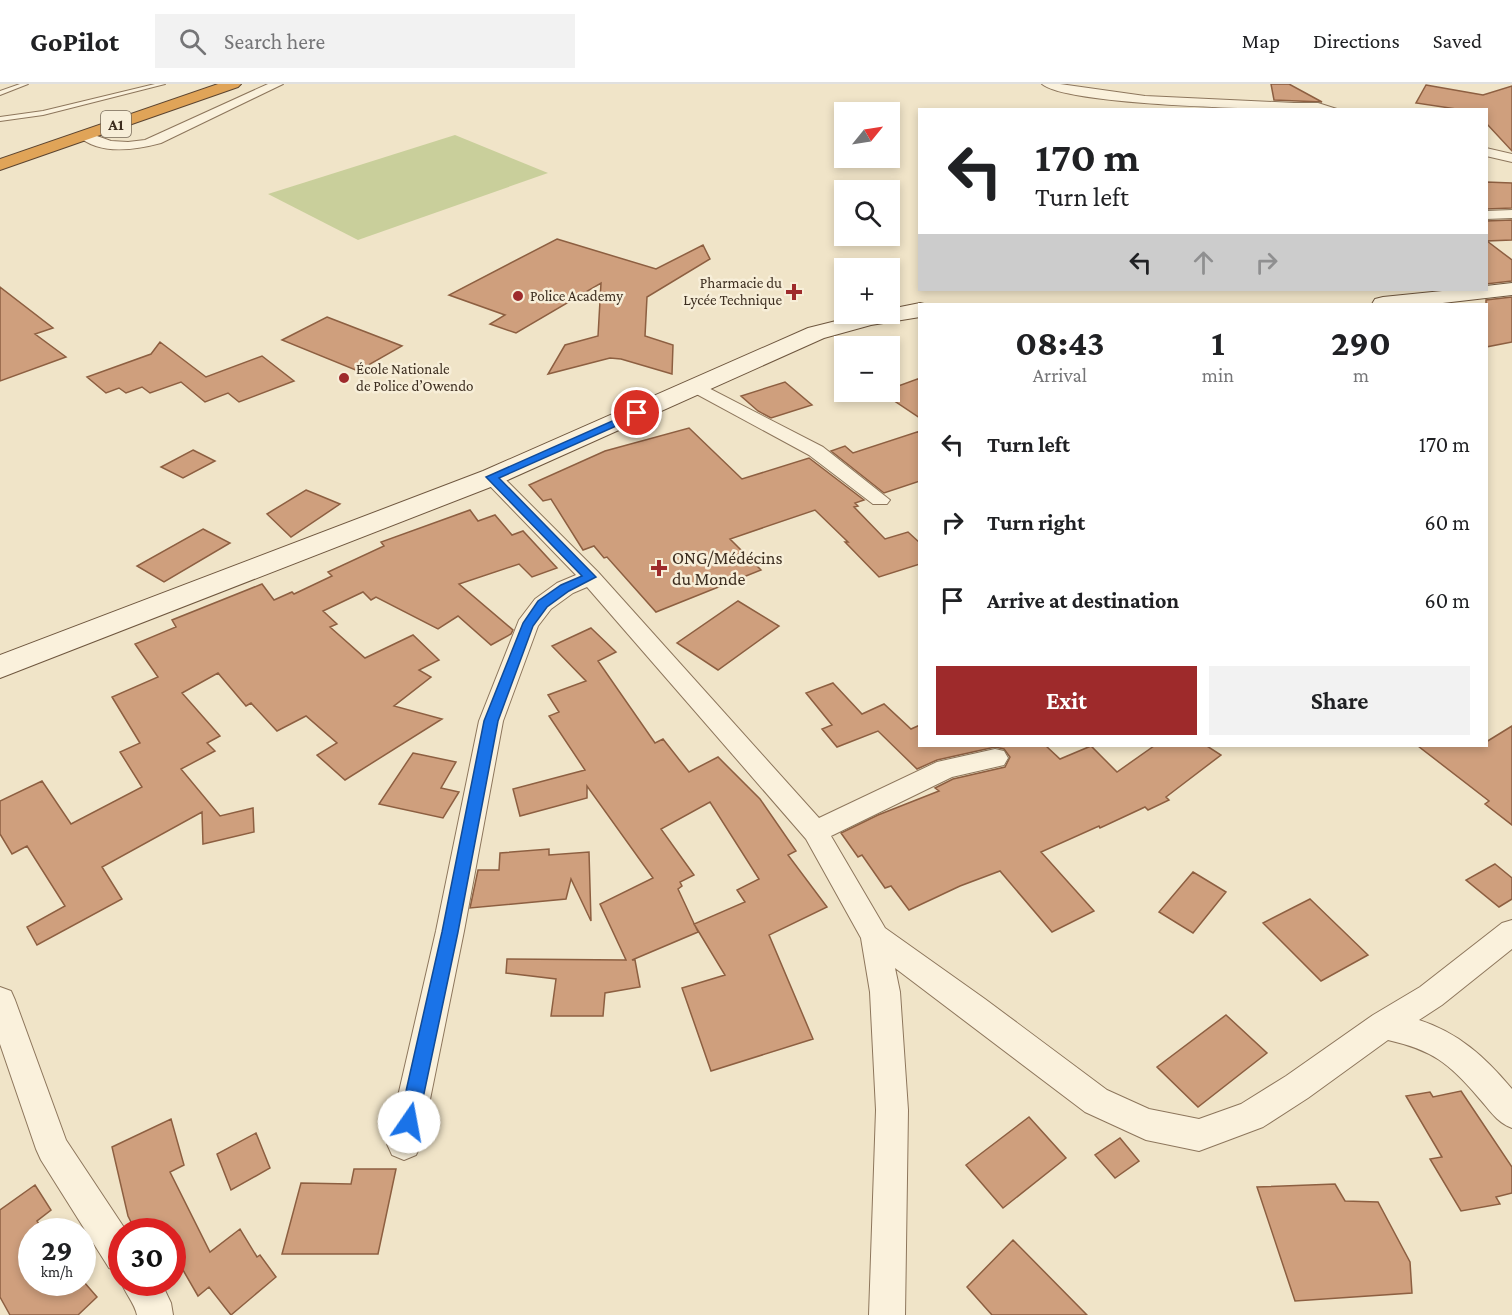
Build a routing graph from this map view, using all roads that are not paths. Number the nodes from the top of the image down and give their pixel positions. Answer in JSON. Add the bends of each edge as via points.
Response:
{"nodes":[{"id":1,"x":25,"y":84,"type":"edge"},
{"id":2,"x":162,"y":84,"type":"edge"},
{"id":3,"x":171,"y":84,"type":"edge"},
{"id":4,"x":233,"y":84,"type":"edge"},
{"id":5,"x":277,"y":84,"type":"edge"},
{"id":6,"x":1048,"y":84,"type":"edge"},
{"id":7,"x":0,"y":93,"type":"edge"},
{"id":8,"x":1326,"y":108,"type":"edge"},
{"id":9,"x":3,"y":122,"type":"edge"},
{"id":10,"x":56,"y":127,"type":"dead end"},
{"id":11,"x":83,"y":135,"type":"junction"},
{"id":12,"x":1488,"y":152,"type":"edge"},
{"id":13,"x":1512,"y":158,"type":"edge"},
{"id":14,"x":0,"y":165,"type":"edge"},
{"id":15,"x":1512,"y":214,"type":"edge"},
{"id":16,"x":1488,"y":215,"type":"edge"},
{"id":17,"x":1512,"y":289,"type":"edge"},
{"id":18,"x":1392,"y":303,"type":"edge"},
{"id":19,"x":918,"y":310,"type":"edge"},
{"id":20,"x":694,"y":386,"type":"junction"},
{"id":21,"x":492,"y":477,"type":"junction"},
{"id":22,"x":880,"y":500,"type":"dead end"},
{"id":23,"x":590,"y":577,"type":"junction"},
{"id":24,"x":0,"y":667,"type":"edge"},
{"id":25,"x":995,"y":758,"type":"dead end"},
{"id":26,"x":815,"y":832,"type":"junction"},
{"id":27,"x":1512,"y":932,"type":"edge"},
{"id":28,"x":875,"y":937,"type":"junction"},
{"id":29,"x":0,"y":1000,"type":"edge"},
{"id":30,"x":1384,"y":1025,"type":"junction"},
{"id":31,"x":1512,"y":1113,"type":"edge"},
{"id":32,"x":404,"y":1144,"type":"dead end"},
{"id":33,"x":108,"y":1233,"type":"edge"},
{"id":34,"x":149,"y":1296,"type":"edge"},
{"id":35,"x":155,"y":1315,"type":"edge"},
{"id":36,"x":887,"y":1315,"type":"edge"}],
"edges":[{"from":1,"to":7,"type":"lane"},
{"from":2,"to":9,"type":"lane"},
{"from":3,"to":10,"type":"highway","number":"A1"},
{"from":4,"to":11,"type":"highway","number":"A1"},
{"from":5,"to":11,"type":"street","via":[[144,144],[106,146]]},
{"from":6,"to":8,"type":"street","via":[[1067,90],[1145,99]]},
{"from":11,"to":14,"type":"highway","number":"A1"},
{"from":12,"to":13,"type":"street"},
{"from":15,"to":16,"type":"street"},
{"from":17,"to":18,"type":"street"},
{"from":19,"to":20,"type":"street","via":[[816,333]]},
{"from":20,"to":21,"type":"street"},
{"from":20,"to":22,"type":"street","via":[[816,451]]},
{"from":21,"to":23,"type":"street"},
{"from":21,"to":24,"type":"street"},
{"from":23,"to":26,"type":"street"},
{"from":23,"to":32,"type":"street","via":[[543,604],[527,626],[491,721]]},
{"from":25,"to":26,"type":"street","via":[[946,769]]},
{"from":26,"to":28,"type":"street"},
{"from":27,"to":30,"type":"street","via":[[1431,996]]},
{"from":28,"to":30,"type":"street","via":[[1096,1101],[1146,1124],[1199,1135],[1251,1116]]},
{"from":28,"to":36,"type":"street","via":[[885,992],[892,1110]]},
{"from":29,"to":33,"type":"street","via":[[53,1149]]},
{"from":30,"to":31,"type":"street","via":[[1446,1046]]},
{"from":34,"to":35,"type":"street"}]}
